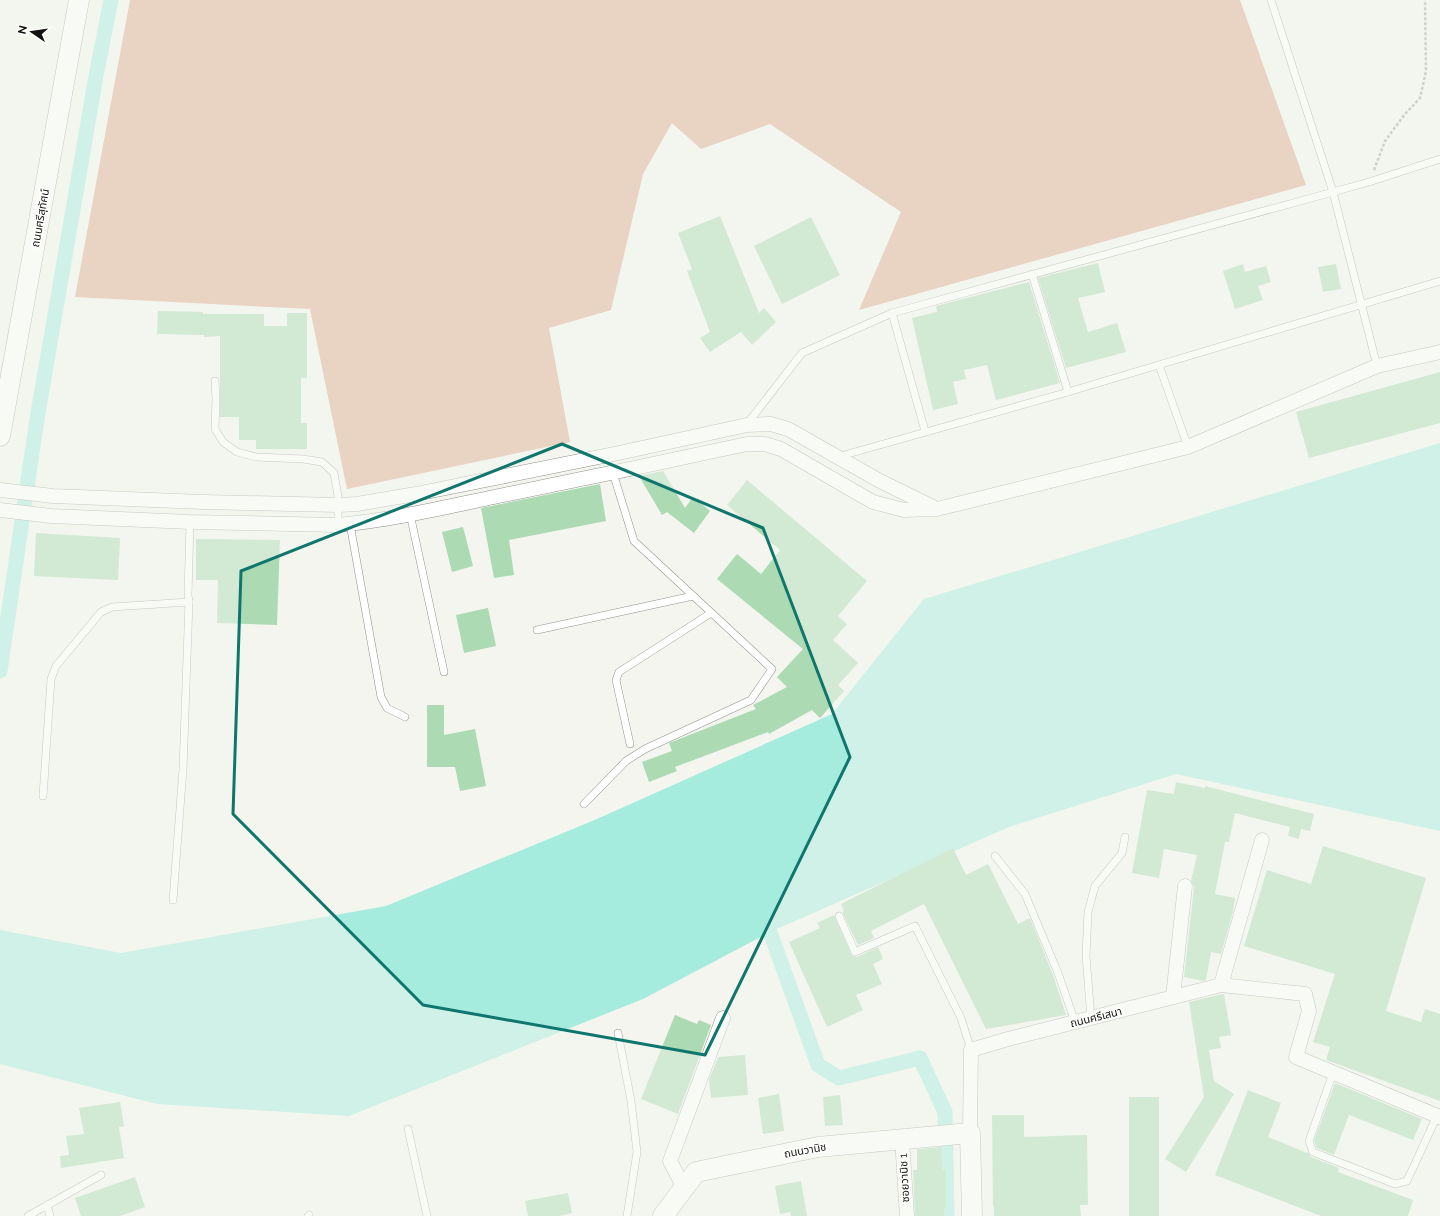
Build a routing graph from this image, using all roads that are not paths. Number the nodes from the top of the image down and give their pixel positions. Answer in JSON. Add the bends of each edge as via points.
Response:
{"nodes":[{"id":1,"x":80,"y":0,"type":"edge"},
{"id":2,"x":1271,"y":0,"type":"edge"},
{"id":3,"x":1440,"y":159,"type":"edge"},
{"id":4,"x":1333,"y":192,"type":"junction"},
{"id":5,"x":1032,"y":274,"type":"junction"},
{"id":6,"x":1440,"y":281,"type":"edge"},
{"id":7,"x":1361,"y":304,"type":"junction"},
{"id":8,"x":892,"y":313,"type":"junction"},
{"id":9,"x":1440,"y":352,"type":"edge"},
{"id":10,"x":1159,"y":365,"type":"junction"},
{"id":11,"x":1378,"y":366,"type":"junction"},
{"id":12,"x":215,"y":381,"type":"dead end"},
{"id":13,"x":1068,"y":392,"type":"junction"},
{"id":14,"x":747,"y":425,"type":"junction"},
{"id":15,"x":925,"y":431,"type":"junction"},
{"id":16,"x":0,"y":436,"type":"edge"},
{"id":17,"x":1188,"y":447,"type":"junction"},
{"id":18,"x":837,"y":457,"type":"junction"},
{"id":19,"x":613,"y":473,"type":"junction"},
{"id":20,"x":5,"y":491,"type":"edge"},
{"id":21,"x":339,"y":505,"type":"junction"},
{"id":22,"x":937,"y":509,"type":"junction"},
{"id":23,"x":4,"y":511,"type":"edge"},
{"id":24,"x":410,"y":514,"type":"junction"},
{"id":25,"x":190,"y":522,"type":"junction"},
{"id":26,"x":344,"y":524,"type":"junction"},
{"id":27,"x":693,"y":596,"type":"junction"},
{"id":28,"x":189,"y":602,"type":"junction"},
{"id":29,"x":711,"y":613,"type":"junction"},
{"id":30,"x":537,"y":630,"type":"dead end"},
{"id":31,"x":444,"y":672,"type":"dead end"},
{"id":32,"x":405,"y":717,"type":"dead end"},
{"id":33,"x":630,"y":744,"type":"dead end"},
{"id":34,"x":43,"y":796,"type":"dead end"},
{"id":35,"x":584,"y":804,"type":"dead end"},
{"id":36,"x":1125,"y":836,"type":"dead end"},
{"id":37,"x":1262,"y":840,"type":"dead end"},
{"id":38,"x":995,"y":856,"type":"dead end"},
{"id":39,"x":1185,"y":886,"type":"dead end"},
{"id":40,"x":173,"y":900,"type":"dead end"},
{"id":41,"x":839,"y":916,"type":"dead end"},
{"id":42,"x":1221,"y":985,"type":"junction"},
{"id":43,"x":1173,"y":997,"type":"junction"},
{"id":44,"x":723,"y":1018,"type":"dead end"},
{"id":45,"x":1091,"y":1018,"type":"junction"},
{"id":46,"x":1075,"y":1022,"type":"junction"},
{"id":47,"x":618,"y":1033,"type":"dead end"},
{"id":48,"x":971,"y":1050,"type":"junction"},
{"id":49,"x":1333,"y":1073,"type":"junction"},
{"id":50,"x":1439,"y":1117,"type":"edge"},
{"id":51,"x":408,"y":1129,"type":"dead end"},
{"id":52,"x":970,"y":1133,"type":"junction"},
{"id":53,"x":902,"y":1139,"type":"junction"},
{"id":54,"x":101,"y":1175,"type":"dead end"},
{"id":55,"x":684,"y":1188,"type":"junction"},
{"id":56,"x":47,"y":1205,"type":"junction"},
{"id":57,"x":28,"y":1216,"type":"edge"},
{"id":58,"x":50,"y":1216,"type":"edge"},
{"id":59,"x":427,"y":1216,"type":"edge"},
{"id":60,"x":627,"y":1216,"type":"edge"},
{"id":61,"x":663,"y":1216,"type":"edge"},
{"id":62,"x":907,"y":1216,"type":"edge"},
{"id":63,"x":972,"y":1216,"type":"edge"}],
"edges":[{"from":1,"to":16,"type":"street","name":"ถนนศรีสุทัศน์"},
{"from":2,"to":4,"type":"lane"},
{"from":3,"to":4,"type":"lane"},
{"from":4,"to":5,"type":"lane"},
{"from":4,"to":7,"type":"lane"},
{"from":5,"to":8,"type":"lane"},
{"from":5,"to":13,"type":"lane"},
{"from":6,"to":7,"type":"lane"},
{"from":7,"to":10,"type":"lane"},
{"from":7,"to":11,"type":"lane"},
{"from":8,"to":14,"type":"lane","via":[[802,352]]},
{"from":8,"to":15,"type":"lane"},
{"from":9,"to":11,"type":"street"},
{"from":10,"to":13,"type":"lane"},
{"from":10,"to":17,"type":"lane"},
{"from":11,"to":17,"type":"street"},
{"from":12,"to":21,"type":"lane","via":[[215,429],[223,442],[237,452],[256,457],[322,462],[334,473]]},
{"from":13,"to":15,"type":"lane"},
{"from":14,"to":18,"type":"street","via":[[771,424],[788,429]]},
{"from":14,"to":21,"type":"street","via":[[416,494]]},
{"from":15,"to":18,"type":"lane"},
{"from":17,"to":22,"type":"street"},
{"from":18,"to":22,"type":"street","via":[[880,482]]},
{"from":19,"to":22,"type":"street","via":[[747,444],[765,444],[781,449],[873,502],[904,510]]},
{"from":19,"to":24,"type":"street"},
{"from":19,"to":27,"type":"lane","via":[[634,541]]},
{"from":20,"to":21,"type":"street","via":[[53,496]]},
{"from":21,"to":26,"type":"lane"},
{"from":23,"to":25,"type":"street","via":[[51,516]]},
{"from":24,"to":26,"type":"street"},
{"from":24,"to":31,"type":"lane"},
{"from":25,"to":26,"type":"street"},
{"from":25,"to":28,"type":"lane"},
{"from":26,"to":32,"type":"lane","via":[[381,697],[387,708]]},
{"from":27,"to":29,"type":"lane"},
{"from":27,"to":30,"type":"lane"},
{"from":28,"to":34,"type":"lane","via":[[124,605],[101,612],[56,666],[52,679]]},
{"from":28,"to":40,"type":"lane","via":[[183,769]]},
{"from":29,"to":33,"type":"lane","via":[[619,672],[616,680]]},
{"from":29,"to":35,"type":"lane","via":[[772,669],[751,700],[646,749],[626,761]]},
{"from":36,"to":45,"type":"lane","via":[[1122,853],[1095,886],[1088,912],[1086,956]]},
{"from":37,"to":42,"type":"street"},
{"from":38,"to":46,"type":"lane","via":[[1025,894],[1058,972]]},
{"from":39,"to":43,"type":"street"},
{"from":41,"to":48,"type":"lane","via":[[855,952],[916,926],[961,1018]]},
{"from":42,"to":43,"type":"street","name":"ถนนศรีเสนา"},
{"from":42,"to":49,"type":"street","via":[[1305,994],[1309,1011],[1296,1057]]},
{"from":43,"to":45,"type":"street","name":"ถนนศรีเสนา"},
{"from":44,"to":55,"type":"street","via":[[670,1161]]},
{"from":45,"to":46,"type":"street","name":"ถนนศรีเสนา"},
{"from":46,"to":48,"type":"street","name":"ถนนศรีเสนา"},
{"from":47,"to":60,"type":"lane","via":[[631,1101],[637,1152]]},
{"from":48,"to":52,"type":"street"},
{"from":49,"to":50,"type":"street"},
{"from":49,"to":50,"type":"lane","via":[[1309,1141],[1313,1152],[1396,1184],[1407,1181]]},
{"from":51,"to":59,"type":"lane"},
{"from":52,"to":53,"type":"street","name":"ถนนวานิช"},
{"from":52,"to":63,"type":"street"},
{"from":53,"to":55,"type":"street","name":"ถนนวานิช","via":[[818,1147],[696,1172]]},
{"from":53,"to":62,"type":"street","name":"ซอยวานิช 1"},
{"from":54,"to":56,"type":"lane"},
{"from":55,"to":61,"type":"street","name":"ถนนวานิช"},
{"from":56,"to":57,"type":"lane"},
{"from":56,"to":58,"type":"lane"}]}
